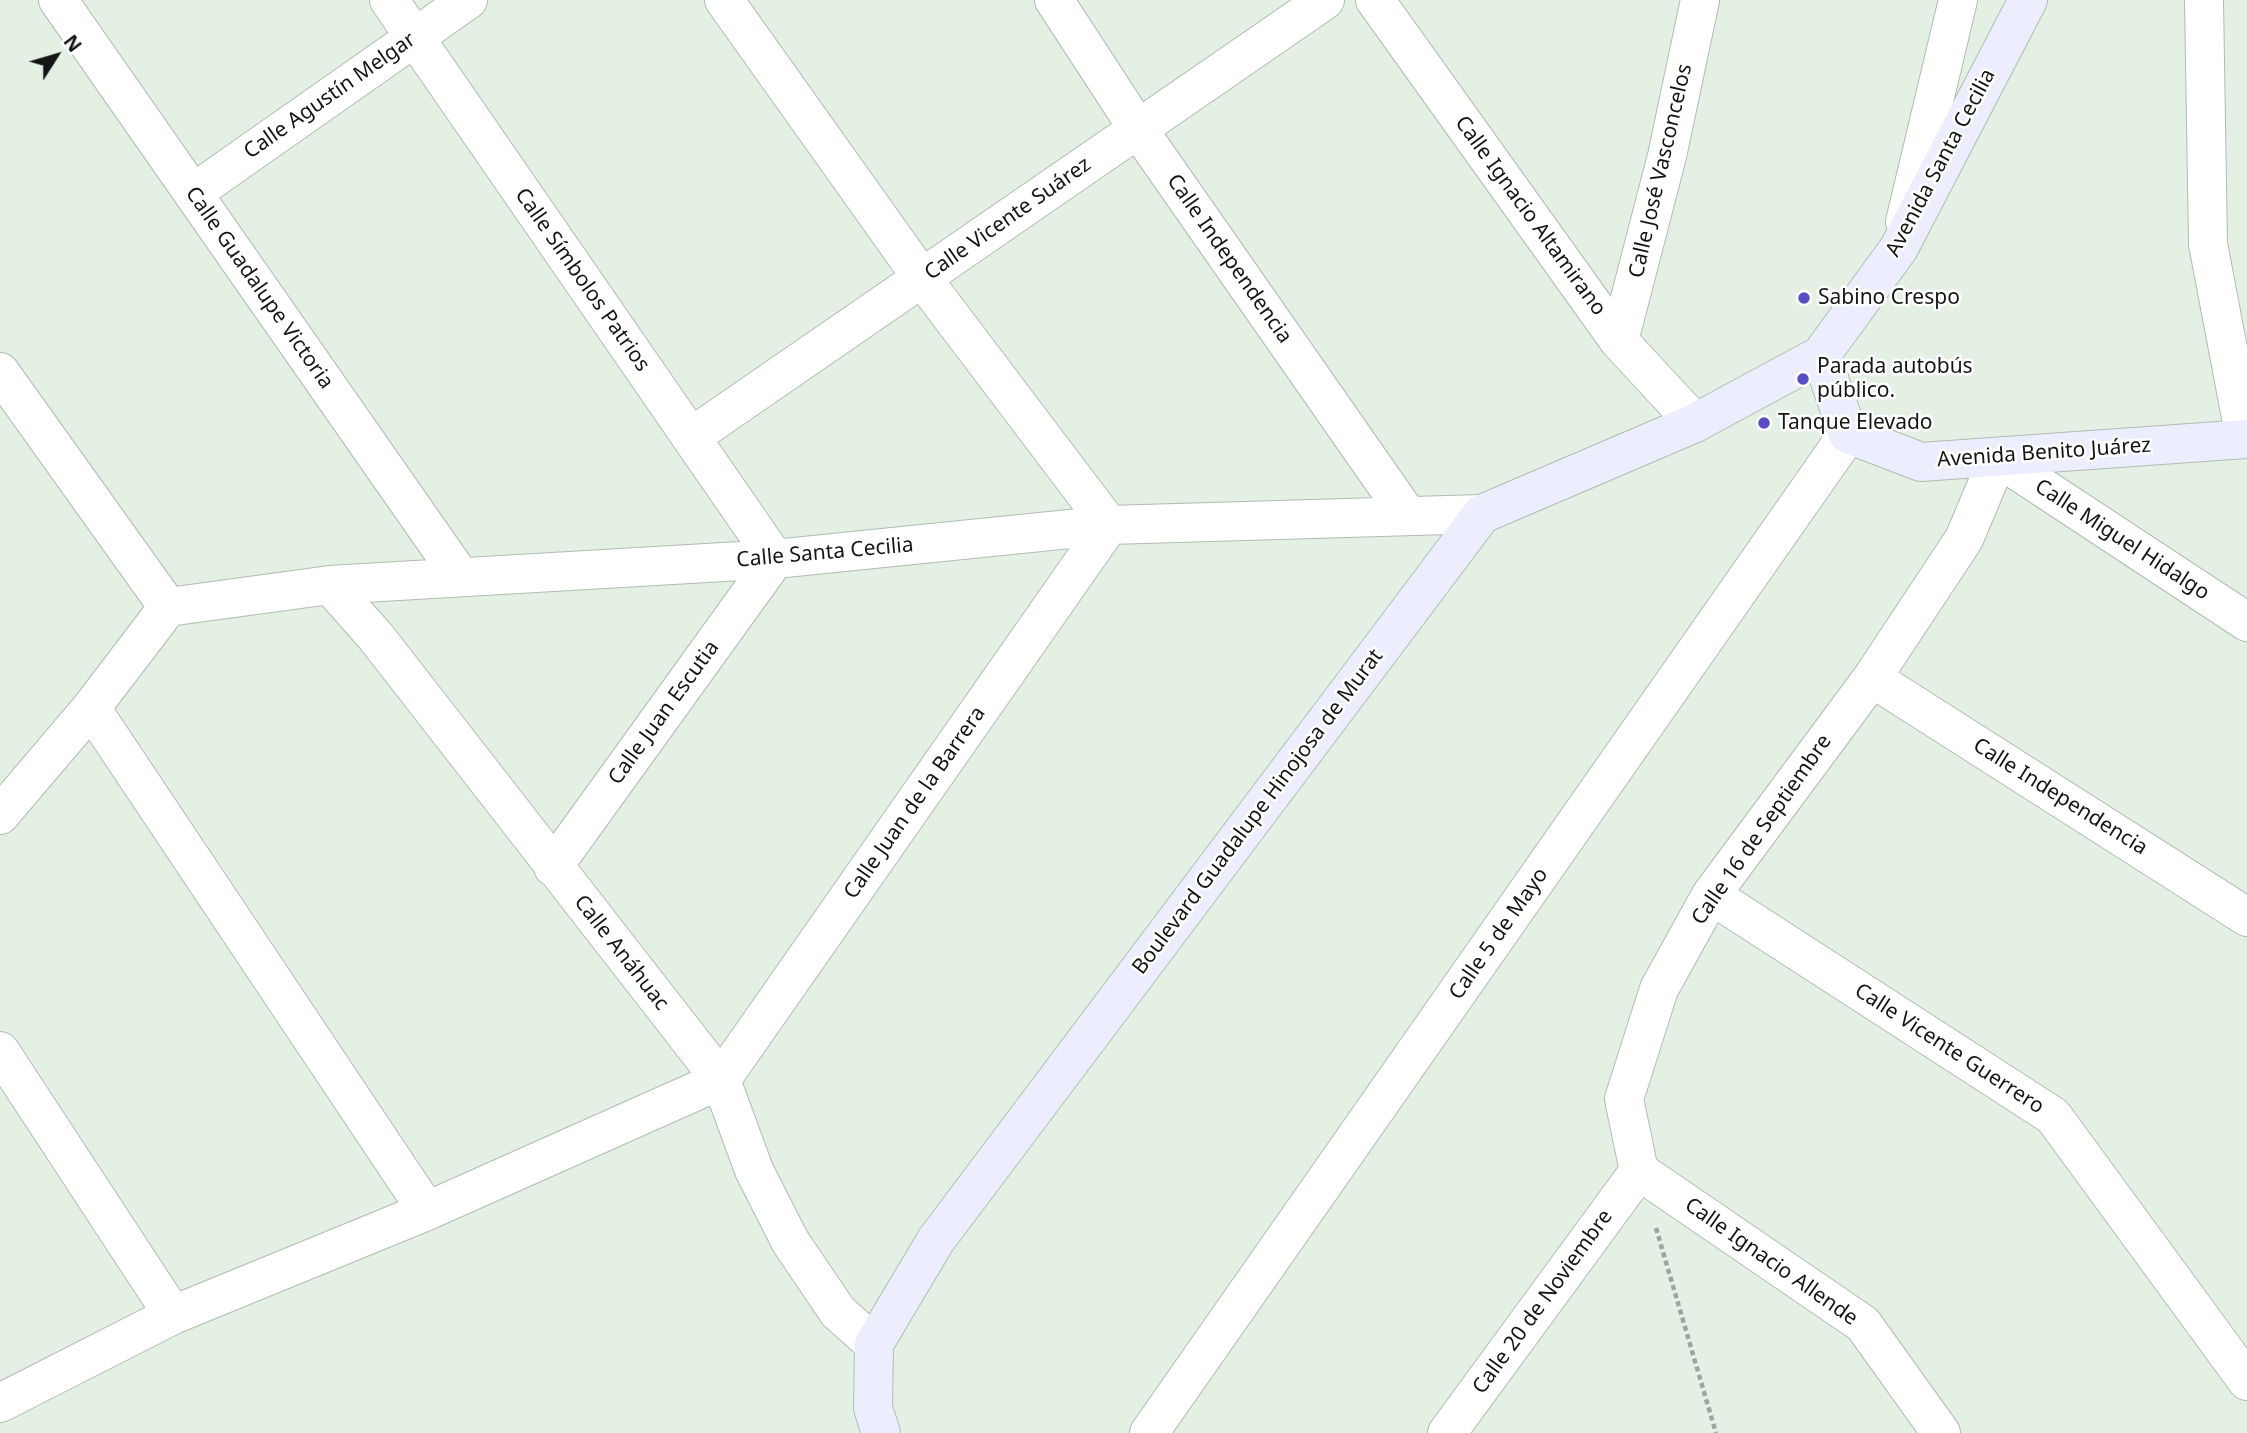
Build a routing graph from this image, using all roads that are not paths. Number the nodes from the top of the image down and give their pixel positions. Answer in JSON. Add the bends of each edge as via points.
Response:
{"nodes":[{"id":1,"x":58,"y":0,"type":"edge"},
{"id":2,"x":389,"y":0,"type":"edge"},
{"id":3,"x":468,"y":0,"type":"edge"},
{"id":4,"x":724,"y":0,"type":"edge"},
{"id":5,"x":1054,"y":0,"type":"edge"},
{"id":6,"x":1325,"y":0,"type":"edge"},
{"id":7,"x":1375,"y":0,"type":"edge"},
{"id":8,"x":1700,"y":0,"type":"edge"},
{"id":9,"x":1958,"y":0,"type":"edge"},
{"id":10,"x":2028,"y":0,"type":"edge"},
{"id":11,"x":2204,"y":0,"type":"edge"},
{"id":12,"x":414,"y":38,"type":"junction"},
{"id":13,"x":1138,"y":129,"type":"junction"},
{"id":14,"x":193,"y":193,"type":"junction"},
{"id":15,"x":1899,"y":248,"type":"junction"},
{"id":16,"x":922,"y":278,"type":"junction"},
{"id":17,"x":1619,"y":341,"type":"junction"},
{"id":18,"x":1822,"y":355,"type":"junction"},
{"id":19,"x":0,"y":372,"type":"edge"},
{"id":20,"x":1695,"y":423,"type":"junction"},
{"id":21,"x":1848,"y":434,"type":"junction"},
{"id":22,"x":691,"y":438,"type":"junction"},
{"id":23,"x":2246,"y":438,"type":"edge"},
{"id":24,"x":1998,"y":458,"type":"junction"},
{"id":25,"x":1482,"y":514,"type":"junction"},
{"id":26,"x":1408,"y":516,"type":"junction"},
{"id":27,"x":1110,"y":525,"type":"junction"},
{"id":28,"x":775,"y":559,"type":"junction"},
{"id":29,"x":460,"y":576,"type":"junction"},
{"id":30,"x":330,"y":585,"type":"junction"},
{"id":31,"x":168,"y":607,"type":"junction"},
{"id":32,"x":2247,"y":622,"type":"edge"},
{"id":33,"x":1872,"y":678,"type":"junction"},
{"id":34,"x":92,"y":708,"type":"junction"},
{"id":35,"x":0,"y":815,"type":"edge"},
{"id":36,"x":553,"y":867,"type":"junction"},
{"id":37,"x":1711,"y":895,"type":"junction"},
{"id":38,"x":2247,"y":917,"type":"edge"},
{"id":39,"x":0,"y":1051,"type":"edge"},
{"id":40,"x":721,"y":1080,"type":"junction"},
{"id":41,"x":1639,"y":1171,"type":"junction"},
{"id":42,"x":427,"y":1211,"type":"junction"},
{"id":43,"x":173,"y":1315,"type":"junction"},
{"id":44,"x":874,"y":1344,"type":"junction"},
{"id":45,"x":2247,"y":1381,"type":"edge"},
{"id":46,"x":0,"y":1403,"type":"edge"},
{"id":47,"x":881,"y":1433,"type":"edge"},
{"id":48,"x":1149,"y":1433,"type":"edge"},
{"id":49,"x":1447,"y":1433,"type":"edge"},
{"id":50,"x":1941,"y":1433,"type":"edge"}],
"edges":[{"from":1,"to":14,"type":"street","name":"Calle Guadalupe Victoria"},
{"from":2,"to":12,"type":"street","name":"Calle Símbolos Patrios"},
{"from":3,"to":12,"type":"street","name":"Calle Agustín Melgar"},
{"from":4,"to":16,"type":"street"},
{"from":5,"to":13,"type":"street","name":"Calle Independencia"},
{"from":6,"to":13,"type":"street","name":"Calle Vicente Suárez"},
{"from":7,"to":17,"type":"street","name":"Calle Ignacio Altamirano"},
{"from":8,"to":17,"type":"street","name":"Calle José Vasconcelos","via":[[1667,156]]},
{"from":9,"to":15,"type":"street"},
{"from":10,"to":15,"type":"main road","name":"Avenida Santa Cecilia"},
{"from":11,"to":23,"type":"street","name":"Avenida Benito Juárez","via":[[2208,244]]},
{"from":12,"to":14,"type":"street","name":"Calle Agustín Melgar"},
{"from":12,"to":22,"type":"street","name":"Calle Símbolos Patrios"},
{"from":13,"to":16,"type":"street","name":"Calle Vicente Suárez"},
{"from":13,"to":26,"type":"street","name":"Calle Independencia"},
{"from":14,"to":29,"type":"street","name":"Calle Guadalupe Victoria"},
{"from":15,"to":18,"type":"main road","name":"Avenida Santa Cecilia"},
{"from":16,"to":22,"type":"street","name":"Calle Vicente Suárez"},
{"from":16,"to":27,"type":"street"},
{"from":17,"to":20,"type":"street","name":"Calle Ignacio Altamirano"},
{"from":18,"to":20,"type":"main road","name":"Boulevard Guadalupe Hinojosa de Murat"},
{"from":18,"to":21,"type":"main road"},
{"from":19,"to":31,"type":"street"},
{"from":20,"to":25,"type":"main road","name":"Boulevard Guadalupe Hinojosa de Murat"},
{"from":21,"to":24,"type":"main road","name":"Avenida Benito Juárez","via":[[1921,462]]},
{"from":21,"to":48,"type":"street","name":"Calle 5 de Mayo"},
{"from":22,"to":28,"type":"street","name":"Calle Símbolos Patrios"},
{"from":23,"to":24,"type":"main road","name":"Avenida Benito Juárez"},
{"from":24,"to":32,"type":"street","name":"Calle Miguel Hidalgo"},
{"from":24,"to":33,"type":"street","name":"Calle 16 de Septiembre","via":[[1964,539]]},
{"from":25,"to":26,"type":"street","name":"Calle Santa Cecilia"},
{"from":25,"to":44,"type":"main road","name":"Boulevard Guadalupe Hinojosa de Murat","via":[[936,1240]]},
{"from":26,"to":27,"type":"street","name":"Calle Santa Cecilia"},
{"from":27,"to":28,"type":"street","name":"Calle Santa Cecilia"},
{"from":27,"to":40,"type":"street","name":"Calle Juan de la Barrera"},
{"from":28,"to":29,"type":"street","name":"Calle Santa Cecilia"},
{"from":28,"to":36,"type":"street","name":"Calle Juan Escutia"},
{"from":29,"to":30,"type":"street","name":"Calle Santa Cecilia"},
{"from":30,"to":31,"type":"street","name":"Calle Santa Cecilia"},
{"from":30,"to":36,"type":"street","name":"Calle Anáhuac","via":[[376,637]]},
{"from":31,"to":34,"type":"street"},
{"from":33,"to":37,"type":"street","name":"Calle 16 de Septiembre"},
{"from":33,"to":38,"type":"street","name":"Calle Independencia"},
{"from":34,"to":35,"type":"street"},
{"from":34,"to":42,"type":"street"},
{"from":36,"to":40,"type":"street","name":"Calle Anáhuac"},
{"from":37,"to":41,"type":"street","name":"Calle 16 de Septiembre","via":[[1659,989],[1624,1099]]},
{"from":37,"to":45,"type":"street","name":"Calle Vicente Guerrero","via":[[2053,1116]]},
{"from":39,"to":43,"type":"street"},
{"from":40,"to":42,"type":"street"},
{"from":40,"to":44,"type":"street","name":"Calle Anáhuac","via":[[754,1170],[790,1241],[838,1311]]},
{"from":41,"to":49,"type":"street","name":"Calle 20 de Noviembre"},
{"from":41,"to":50,"type":"street","name":"Calle Ignacio Allende","via":[[1863,1324]]},
{"from":42,"to":43,"type":"street"},
{"from":43,"to":46,"type":"street"},
{"from":44,"to":47,"type":"main road","name":"Boulevard Guadalupe Hinojosa de Murat","via":[[873,1408]]}]}
